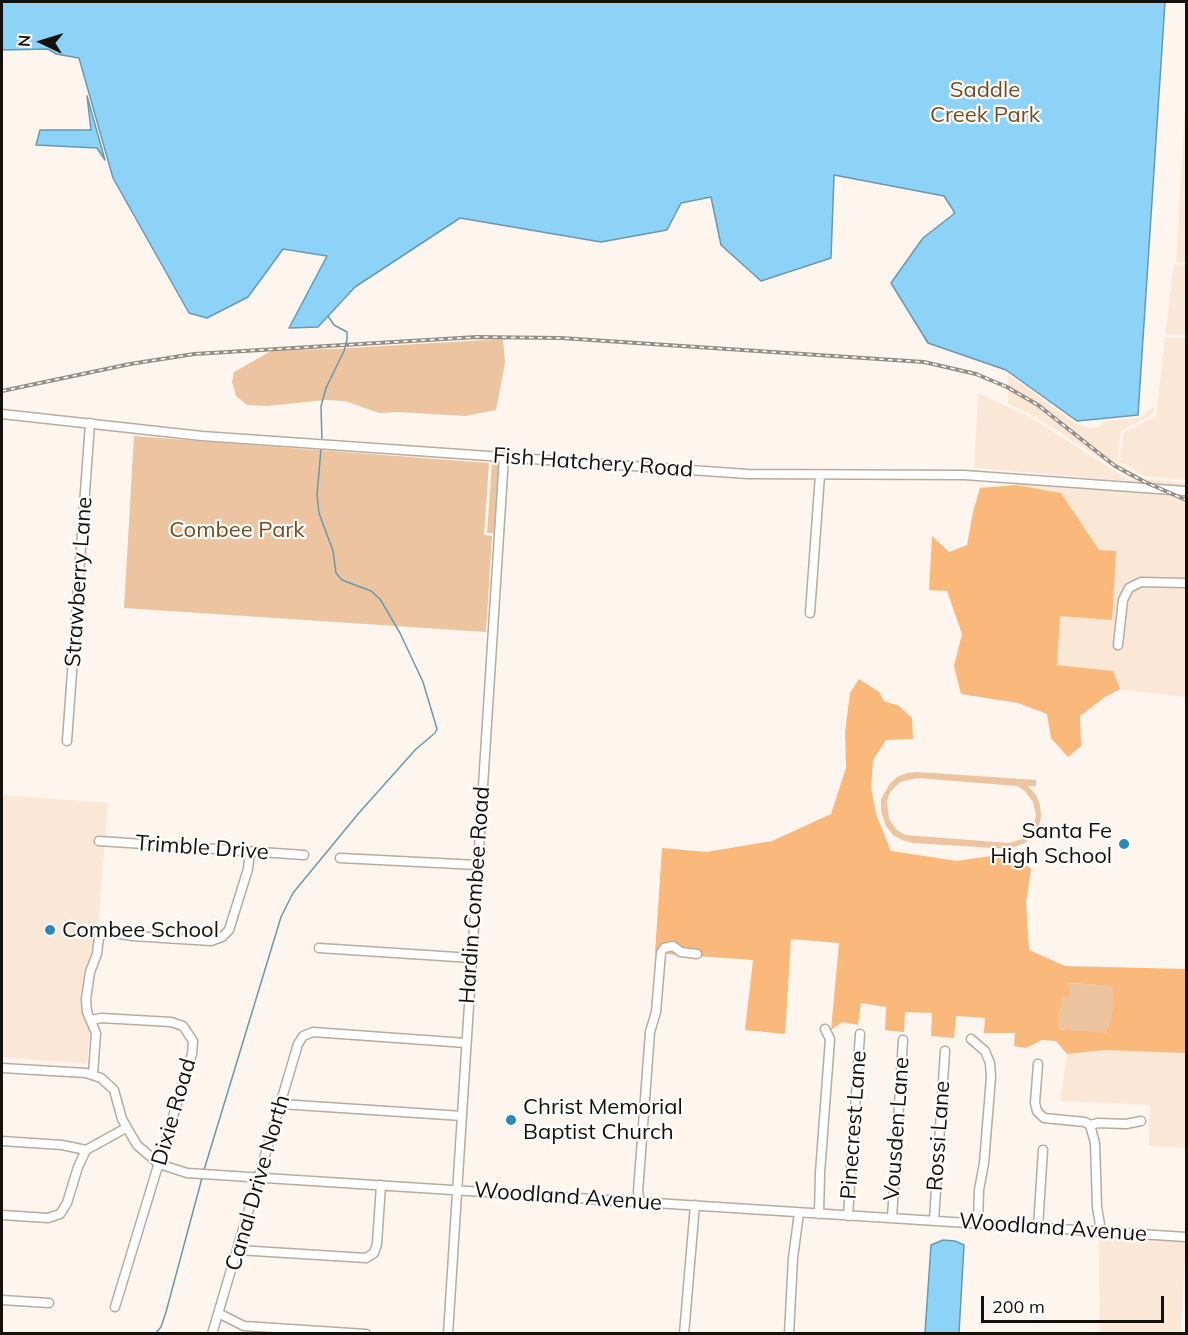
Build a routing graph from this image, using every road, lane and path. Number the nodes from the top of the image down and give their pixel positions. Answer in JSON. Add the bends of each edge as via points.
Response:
{"nodes":[{"id":1,"x":2,"y":414,"type":"edge"},
{"id":2,"x":90,"y":423,"type":"junction"},
{"id":3,"x":504,"y":457,"type":"junction"},
{"id":4,"x":820,"y":475,"type":"junction"},
{"id":5,"x":1186,"y":490,"type":"edge"},
{"id":6,"x":1186,"y":583,"type":"edge"},
{"id":7,"x":810,"y":614,"type":"dead end"},
{"id":8,"x":1118,"y":645,"type":"dead end"},
{"id":9,"x":67,"y":741,"type":"dead end"},
{"id":10,"x":99,"y":841,"type":"dead end"},
{"id":11,"x":250,"y":852,"type":"junction"},
{"id":12,"x":304,"y":855,"type":"dead end"},
{"id":13,"x":340,"y":858,"type":"dead end"},
{"id":14,"x":477,"y":865,"type":"junction"},
{"id":15,"x":319,"y":948,"type":"dead end"},
{"id":16,"x":697,"y":954,"type":"dead end"},
{"id":17,"x":472,"y":958,"type":"junction"},
{"id":18,"x":92,"y":1020,"type":"junction"},
{"id":19,"x":825,"y":1029,"type":"dead end"},
{"id":20,"x":860,"y":1034,"type":"dead end"},
{"id":21,"x":971,"y":1039,"type":"dead end"},
{"id":22,"x":903,"y":1040,"type":"dead end"},
{"id":23,"x":466,"y":1043,"type":"junction"},
{"id":24,"x":945,"y":1051,"type":"dead end"},
{"id":25,"x":1038,"y":1064,"type":"dead end"},
{"id":26,"x":2,"y":1068,"type":"edge"},
{"id":27,"x":93,"y":1074,"type":"junction"},
{"id":28,"x":281,"y":1104,"type":"junction"},
{"id":29,"x":462,"y":1116,"type":"junction"},
{"id":30,"x":1141,"y":1121,"type":"dead end"},
{"id":31,"x":1090,"y":1125,"type":"junction"},
{"id":32,"x":126,"y":1128,"type":"junction"},
{"id":33,"x":2,"y":1141,"type":"edge"},
{"id":34,"x":86,"y":1150,"type":"junction"},
{"id":35,"x":1042,"y":1150,"type":"dead end"},
{"id":36,"x":159,"y":1164,"type":"junction"},
{"id":37,"x":259,"y":1178,"type":"junction"},
{"id":38,"x":381,"y":1185,"type":"junction"},
{"id":39,"x":457,"y":1190,"type":"junction"},
{"id":40,"x":640,"y":1202,"type":"junction"},
{"id":41,"x":694,"y":1205,"type":"junction"},
{"id":42,"x":799,"y":1213,"type":"junction"},
{"id":43,"x":819,"y":1214,"type":"junction"},
{"id":44,"x":2,"y":1215,"type":"edge"},
{"id":45,"x":848,"y":1216,"type":"junction"},
{"id":46,"x":892,"y":1218,"type":"junction"},
{"id":47,"x":934,"y":1220,"type":"junction"},
{"id":48,"x":978,"y":1223,"type":"junction"},
{"id":49,"x":1038,"y":1227,"type":"junction"},
{"id":50,"x":1101,"y":1231,"type":"junction"},
{"id":51,"x":1186,"y":1237,"type":"edge"},
{"id":52,"x":238,"y":1250,"type":"junction"},
{"id":53,"x":2,"y":1300,"type":"edge"},
{"id":54,"x":50,"y":1303,"type":"dead end"},
{"id":55,"x":116,"y":1307,"type":"dead end"},
{"id":56,"x":220,"y":1314,"type":"junction"},
{"id":57,"x":213,"y":1334,"type":"edge"},
{"id":58,"x":366,"y":1334,"type":"edge"},
{"id":59,"x":448,"y":1334,"type":"edge"},
{"id":60,"x":684,"y":1334,"type":"edge"},
{"id":61,"x":789,"y":1334,"type":"edge"}],
"edges":[{"from":1,"to":2,"type":"street","name":"Fish Hatchery Road"},
{"from":2,"to":3,"type":"street","name":"Fish Hatchery Road","via":[[202,436]]},
{"from":2,"to":9,"type":"street","name":"Strawberry Lane"},
{"from":3,"to":4,"type":"street","name":"Fish Hatchery Road","via":[[748,474]]},
{"from":3,"to":14,"type":"street","name":"Hardin Combee Road"},
{"from":4,"to":5,"type":"street","name":"Fish Hatchery Road","via":[[964,475]]},
{"from":4,"to":7,"type":"street"},
{"from":6,"to":8,"type":"street","via":[[1142,582],[1129,588],[1123,600]]},
{"from":10,"to":11,"type":"street","name":"Trimble Drive"},
{"from":11,"to":12,"type":"street","name":"Trimble Drive"},
{"from":11,"to":18,"type":"street","via":[[229,930],[222,937],[211,941],[108,932],[99,937],[87,993],[87,1012]]},
{"from":13,"to":14,"type":"street"},
{"from":14,"to":17,"type":"street","name":"Hardin Combee Road"},
{"from":15,"to":17,"type":"street"},
{"from":16,"to":40,"type":"street","via":[[673,946],[661,953],[656,1011],[650,1032]]},
{"from":17,"to":23,"type":"street","name":"Hardin Combee Road"},
{"from":18,"to":27,"type":"street","via":[[96,1033]]},
{"from":18,"to":36,"type":"street","name":"Dixie Road","via":[[171,1022],[183,1026],[193,1041]]},
{"from":19,"to":43,"type":"street","via":[[830,1040]]},
{"from":20,"to":45,"type":"street","name":"Pinecrest Lane"},
{"from":21,"to":48,"type":"street","via":[[985,1051],[991,1077]]},
{"from":22,"to":46,"type":"street","name":"Vousden Lane"},
{"from":23,"to":28,"type":"street","name":"Canal Drive North","via":[[306,1034],[298,1044]]},
{"from":23,"to":29,"type":"street","name":"Hardin Combee Road"},
{"from":24,"to":47,"type":"street","name":"Rossi Lane"},
{"from":25,"to":31,"type":"street","via":[[1035,1103],[1039,1115]]},
{"from":26,"to":27,"type":"street"},
{"from":27,"to":32,"type":"street","name":"Woodland Avenue","via":[[114,1090]]},
{"from":28,"to":29,"type":"street"},
{"from":28,"to":37,"type":"street","name":"Canal Drive North"},
{"from":29,"to":39,"type":"street","name":"Hardin Combee Road"},
{"from":30,"to":31,"type":"street"},
{"from":31,"to":50,"type":"street","via":[[1095,1143]]},
{"from":32,"to":34,"type":"street"},
{"from":32,"to":36,"type":"street","name":"Woodland Avenue","via":[[137,1146]]},
{"from":33,"to":34,"type":"street"},
{"from":34,"to":44,"type":"street","via":[[68,1203],[60,1214],[48,1218]]},
{"from":35,"to":49,"type":"street"},
{"from":36,"to":37,"type":"street","name":"Woodland Avenue","via":[[202,1175]]},
{"from":36,"to":55,"type":"street","name":"Dixie Road"},
{"from":37,"to":38,"type":"street","name":"Woodland Avenue"},
{"from":37,"to":52,"type":"street","name":"Canal Drive North"},
{"from":38,"to":39,"type":"street","name":"Woodland Avenue"},
{"from":38,"to":52,"type":"street","via":[[377,1244],[374,1253],[366,1258]]},
{"from":39,"to":40,"type":"street","name":"Woodland Avenue"},
{"from":39,"to":59,"type":"street","name":"Hardin Combee Road"},
{"from":40,"to":41,"type":"street","name":"Woodland Avenue"},
{"from":41,"to":42,"type":"street","name":"Woodland Avenue"},
{"from":41,"to":60,"type":"street"},
{"from":42,"to":43,"type":"street","name":"Woodland Avenue"},
{"from":42,"to":61,"type":"street"},
{"from":43,"to":45,"type":"street","name":"Woodland Avenue"},
{"from":45,"to":46,"type":"street","name":"Woodland Avenue"},
{"from":46,"to":47,"type":"street","name":"Woodland Avenue"},
{"from":47,"to":48,"type":"street","name":"Woodland Avenue"},
{"from":48,"to":49,"type":"street","name":"Woodland Avenue"},
{"from":49,"to":50,"type":"street","name":"Woodland Avenue"},
{"from":50,"to":51,"type":"street","name":"Woodland Avenue"},
{"from":52,"to":56,"type":"street","name":"Canal Drive North"},
{"from":53,"to":54,"type":"street"},
{"from":56,"to":57,"type":"street","name":"Canal Drive North"},
{"from":56,"to":58,"type":"street","via":[[244,1326]]}]}
